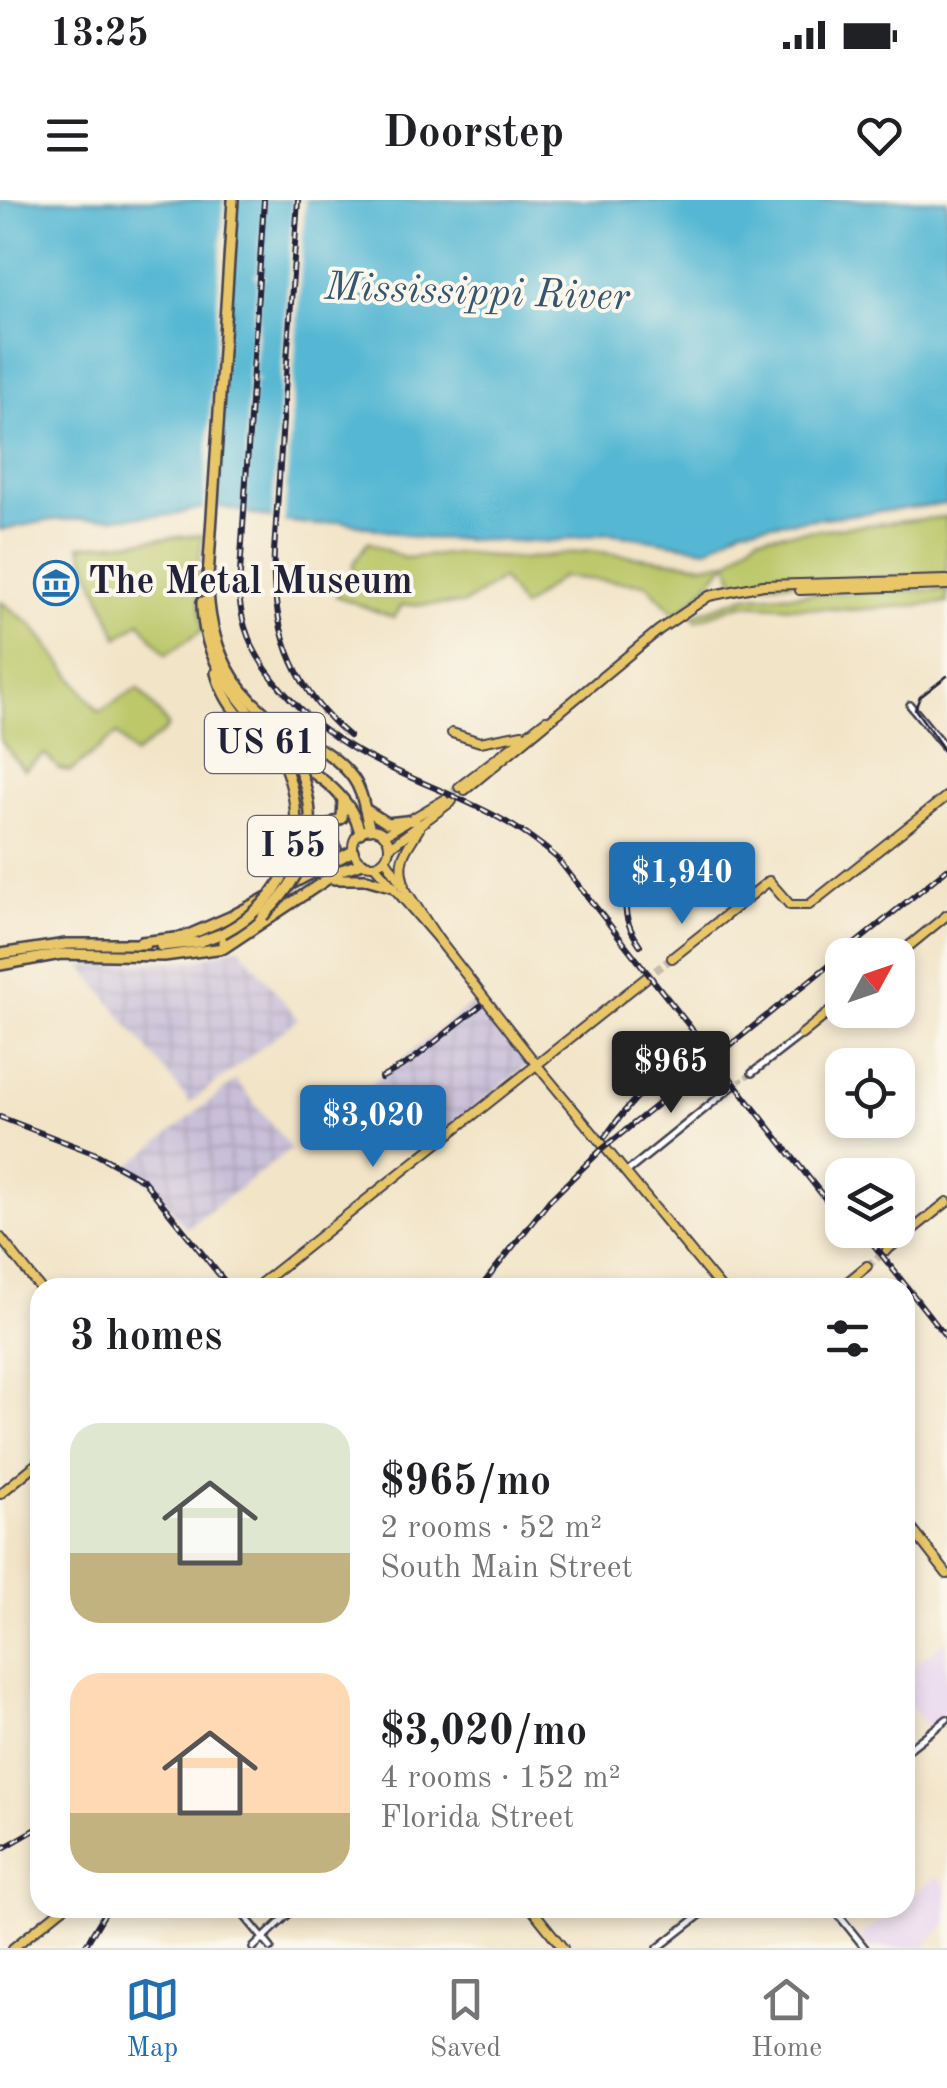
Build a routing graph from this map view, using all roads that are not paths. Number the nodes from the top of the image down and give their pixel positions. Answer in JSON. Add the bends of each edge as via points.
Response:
{"nodes":[{"id":1,"x":230,"y":200,"type":"edge"},
{"id":2,"x":947,"y":583,"type":"edge"},
{"id":3,"x":209,"y":638,"type":"junction"},
{"id":4,"x":214,"y":666,"type":"junction"},
{"id":5,"x":910,"y":704,"type":"dead end"},
{"id":6,"x":260,"y":711,"type":"junction"},
{"id":7,"x":550,"y":719,"type":"junction"},
{"id":8,"x":530,"y":730,"type":"junction"},
{"id":9,"x":452,"y":733,"type":"dead end"},
{"id":10,"x":947,"y":750,"type":"edge"},
{"id":11,"x":947,"y":796,"type":"edge"},
{"id":12,"x":342,"y":798,"type":"junction"},
{"id":13,"x":448,"y":800,"type":"tunnel mouth"},
{"id":14,"x":364,"y":808,"type":"junction"},
{"id":15,"x":419,"y":822,"type":"junction"},
{"id":16,"x":365,"y":831,"type":"junction"},
{"id":17,"x":384,"y":834,"type":"junction"},
{"id":18,"x":390,"y":847,"type":"junction"},
{"id":19,"x":353,"y":851,"type":"junction"},
{"id":20,"x":386,"y":860,"type":"junction"},
{"id":21,"x":362,"y":863,"type":"junction"},
{"id":22,"x":375,"y":866,"type":"junction"},
{"id":23,"x":328,"y":867,"type":"junction"},
{"id":24,"x":331,"y":880,"type":"junction"},
{"id":25,"x":394,"y":888,"type":"junction"},
{"id":26,"x":407,"y":892,"type":"junction"},
{"id":27,"x":947,"y":915,"type":"edge"},
{"id":28,"x":438,"y":939,"type":"junction"},
{"id":29,"x":915,"y":941,"type":"edge"},
{"id":30,"x":141,"y":942,"type":"junction"},
{"id":31,"x":213,"y":950,"type":"junction"},
{"id":32,"x":0,"y":954,"type":"edge"},
{"id":33,"x":672,"y":958,"type":"tunnel mouth"},
{"id":34,"x":0,"y":965,"type":"edge"},
{"id":35,"x":646,"y":978,"type":"tunnel mouth"},
{"id":36,"x":825,"y":1016,"type":"edge"},
{"id":37,"x":801,"y":1035,"type":"joint"},
{"id":38,"x":536,"y":1064,"type":"junction"},
{"id":39,"x":752,"y":1073,"type":"tunnel mouth"},
{"id":40,"x":734,"y":1086,"type":"tunnel mouth"},
{"id":41,"x":628,"y":1171,"type":"junction"},
{"id":42,"x":947,"y":1202,"type":"edge"},
{"id":43,"x":0,"y":1238,"type":"edge"},
{"id":44,"x":887,"y":1250,"type":"tunnel mouth"},
{"id":45,"x":867,"y":1266,"type":"tunnel mouth"},
{"id":46,"x":32,"y":1278,"type":"edge"},
{"id":47,"x":268,"y":1278,"type":"edge"},
{"id":48,"x":713,"y":1278,"type":"edge"},
{"id":49,"x":852,"y":1278,"type":"edge"},
{"id":50,"x":30,"y":1469,"type":"edge"},
{"id":51,"x":0,"y":1494,"type":"edge"},
{"id":52,"x":915,"y":1533,"type":"edge"},
{"id":53,"x":947,"y":1574,"type":"edge"},
{"id":54,"x":947,"y":1719,"type":"edge"},
{"id":55,"x":915,"y":1744,"type":"edge"},
{"id":56,"x":50,"y":1918,"type":"edge"},
{"id":57,"x":246,"y":1918,"type":"edge"},
{"id":58,"x":285,"y":1918,"type":"edge"},
{"id":59,"x":538,"y":1918,"type":"edge"},
{"id":60,"x":697,"y":1918,"type":"edge"},
{"id":61,"x":841,"y":1918,"type":"edge"},
{"id":62,"x":263,"y":1938,"type":"junction"},
{"id":63,"x":13,"y":1948,"type":"edge"},
{"id":64,"x":253,"y":1948,"type":"edge"},
{"id":65,"x":270,"y":1948,"type":"edge"},
{"id":66,"x":563,"y":1948,"type":"edge"},
{"id":67,"x":658,"y":1948,"type":"edge"},
{"id":68,"x":865,"y":1948,"type":"edge"}],
"edges":[{"from":1,"to":3,"type":"highway","number":"I 55","via":[[206,577]]},
{"from":2,"to":7,"type":"main road","via":[[763,584],[725,591],[682,612]]},
{"from":3,"to":4,"type":"highway","number":"I 55"},
{"from":3,"to":6,"type":"highway","number":"I 55"},
{"from":4,"to":12,"type":"highway","number":"US 61","via":[[220,690],[250,728]]},
{"from":4,"to":30,"type":"highway","number":"I 55","bridge":true,"via":[[270,736],[294,784],[291,856],[267,898],[223,932],[168,946]]},
{"from":5,"to":10,"type":"street"},
{"from":6,"to":14,"type":"highway","number":"US 61","via":[[331,755],[356,782]]},
{"from":6,"to":31,"type":"highway","number":"I 55","bridge":true,"via":[[288,742],[304,774],[312,824],[295,880],[263,916]]},
{"from":7,"to":8,"type":"main road"},
{"from":7,"to":8,"type":"main road","via":[[462,789]]},
{"from":8,"to":9,"type":"main road","via":[[488,742]]},
{"from":11,"to":33,"type":"main road","via":[[804,908],[790,905],[769,881]]},
{"from":12,"to":16,"type":"highway","number":"US 61"},
{"from":12,"to":23,"type":"highway","via":[[342,818],[325,830],[336,849]]},
{"from":13,"to":15,"type":"main road"},
{"from":14,"to":15,"type":"highway","via":[[387,823]]},
{"from":14,"to":16,"type":"highway","number":"US 61"},
{"from":15,"to":17,"type":"main road"},
{"from":15,"to":18,"type":"main road"},
{"from":15,"to":26,"type":"main road","via":[[399,866]]},
{"from":16,"to":17,"type":"main road"},
{"from":16,"to":19,"type":"main road"},
{"from":17,"to":18,"type":"main road"},
{"from":18,"to":20,"type":"main road"},
{"from":19,"to":21,"type":"main road"},
{"from":19,"to":23,"type":"highway"},
{"from":20,"to":22,"type":"main road"},
{"from":20,"to":26,"type":"main road"},
{"from":21,"to":22,"type":"main road"},
{"from":21,"to":24,"type":"highway"},
{"from":22,"to":25,"type":"main road"},
{"from":23,"to":30,"type":"highway","via":[[184,936]]},
{"from":24,"to":25,"type":"highway","via":[[366,878]]},
{"from":24,"to":31,"type":"highway","via":[[238,941]]},
{"from":25,"to":28,"type":"main road"},
{"from":26,"to":28,"type":"main road"},
{"from":27,"to":29,"type":"main road"},
{"from":28,"to":38,"type":"main road"},
{"from":30,"to":32,"type":"highway","number":"I 55"},
{"from":31,"to":34,"type":"highway","number":"I 55","via":[[61,954]]},
{"from":35,"to":38,"type":"main road"},
{"from":36,"to":37,"type":"main road"},
{"from":37,"to":39,"type":"street"},
{"from":38,"to":41,"type":"main road"},
{"from":38,"to":47,"type":"main road"},
{"from":40,"to":41,"type":"street"},
{"from":41,"to":48,"type":"main road"},
{"from":42,"to":44,"type":"main road"},
{"from":43,"to":46,"type":"main road"},
{"from":45,"to":49,"type":"main road"},
{"from":50,"to":51,"type":"main road"},
{"from":52,"to":53,"type":"main road"},
{"from":54,"to":55,"type":"street"},
{"from":56,"to":63,"type":"main road"},
{"from":57,"to":62,"type":"street"},
{"from":58,"to":62,"type":"street"},
{"from":59,"to":66,"type":"main road"},
{"from":60,"to":67,"type":"street"},
{"from":61,"to":68,"type":"street"},
{"from":62,"to":64,"type":"street"},
{"from":62,"to":65,"type":"street"}]}
